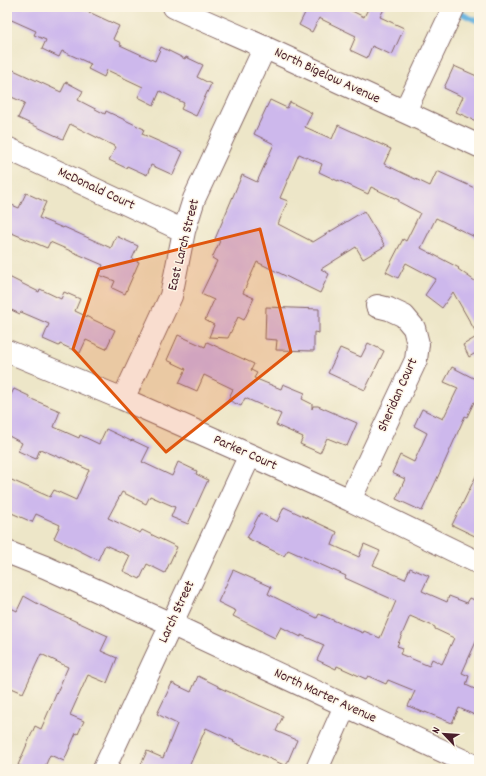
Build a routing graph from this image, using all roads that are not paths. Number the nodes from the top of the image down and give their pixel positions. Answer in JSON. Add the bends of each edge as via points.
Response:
{"nodes":[{"id":1,"x":174,"y":7,"type":"edge"},
{"id":2,"x":451,"y":13,"type":"edge"},
{"id":3,"x":265,"y":47,"type":"junction"},
{"id":4,"x":405,"y":111,"type":"junction"},
{"id":5,"x":479,"y":146,"type":"edge"},
{"id":6,"x":7,"y":148,"type":"edge"},
{"id":7,"x":184,"y":231,"type":"junction"},
{"id":8,"x":378,"y":306,"type":"dead end"},
{"id":9,"x":7,"y":351,"type":"edge"},
{"id":10,"x":123,"y":399,"type":"junction"},
{"id":11,"x":250,"y":455,"type":"junction"},
{"id":12,"x":350,"y":500,"type":"junction"},
{"id":13,"x":7,"y":552,"type":"edge"},
{"id":14,"x":479,"y":563,"type":"edge"},
{"id":15,"x":171,"y":624,"type":"junction"},
{"id":16,"x":345,"y":706,"type":"junction"},
{"id":17,"x":479,"y":768,"type":"edge"},
{"id":18,"x":104,"y":769,"type":"edge"},
{"id":19,"x":316,"y":769,"type":"edge"}],
"edges":[{"from":1,"to":3,"type":"street","name":"North Bigelow Avenue"},
{"from":2,"to":4,"type":"street"},
{"from":3,"to":4,"type":"street","name":"North Bigelow Avenue"},
{"from":3,"to":7,"type":"street","name":"East Larch Street","via":[[194,199]]},
{"from":4,"to":5,"type":"street","name":"North Bigelow Avenue"},
{"from":6,"to":7,"type":"street","name":"McDonald Court"},
{"from":7,"to":10,"type":"street","name":"East Larch Street","via":[[171,296]]},
{"from":8,"to":12,"type":"street","name":"Sheridan Court","via":[[404,316],[414,328],[418,344],[416,360]]},
{"from":9,"to":10,"type":"street","name":"Parker Court"},
{"from":10,"to":11,"type":"street","name":"Parker Court"},
{"from":11,"to":12,"type":"street","name":"Parker Court"},
{"from":11,"to":15,"type":"street","name":"Larch Street"},
{"from":12,"to":14,"type":"street","name":"Parker Court"},
{"from":13,"to":15,"type":"street","name":"North Marter Avenue"},
{"from":15,"to":16,"type":"street","name":"North Marter Avenue"},
{"from":15,"to":18,"type":"street","name":"Larch Street"},
{"from":16,"to":17,"type":"street","name":"North Marter Avenue"},
{"from":16,"to":19,"type":"street"}]}
